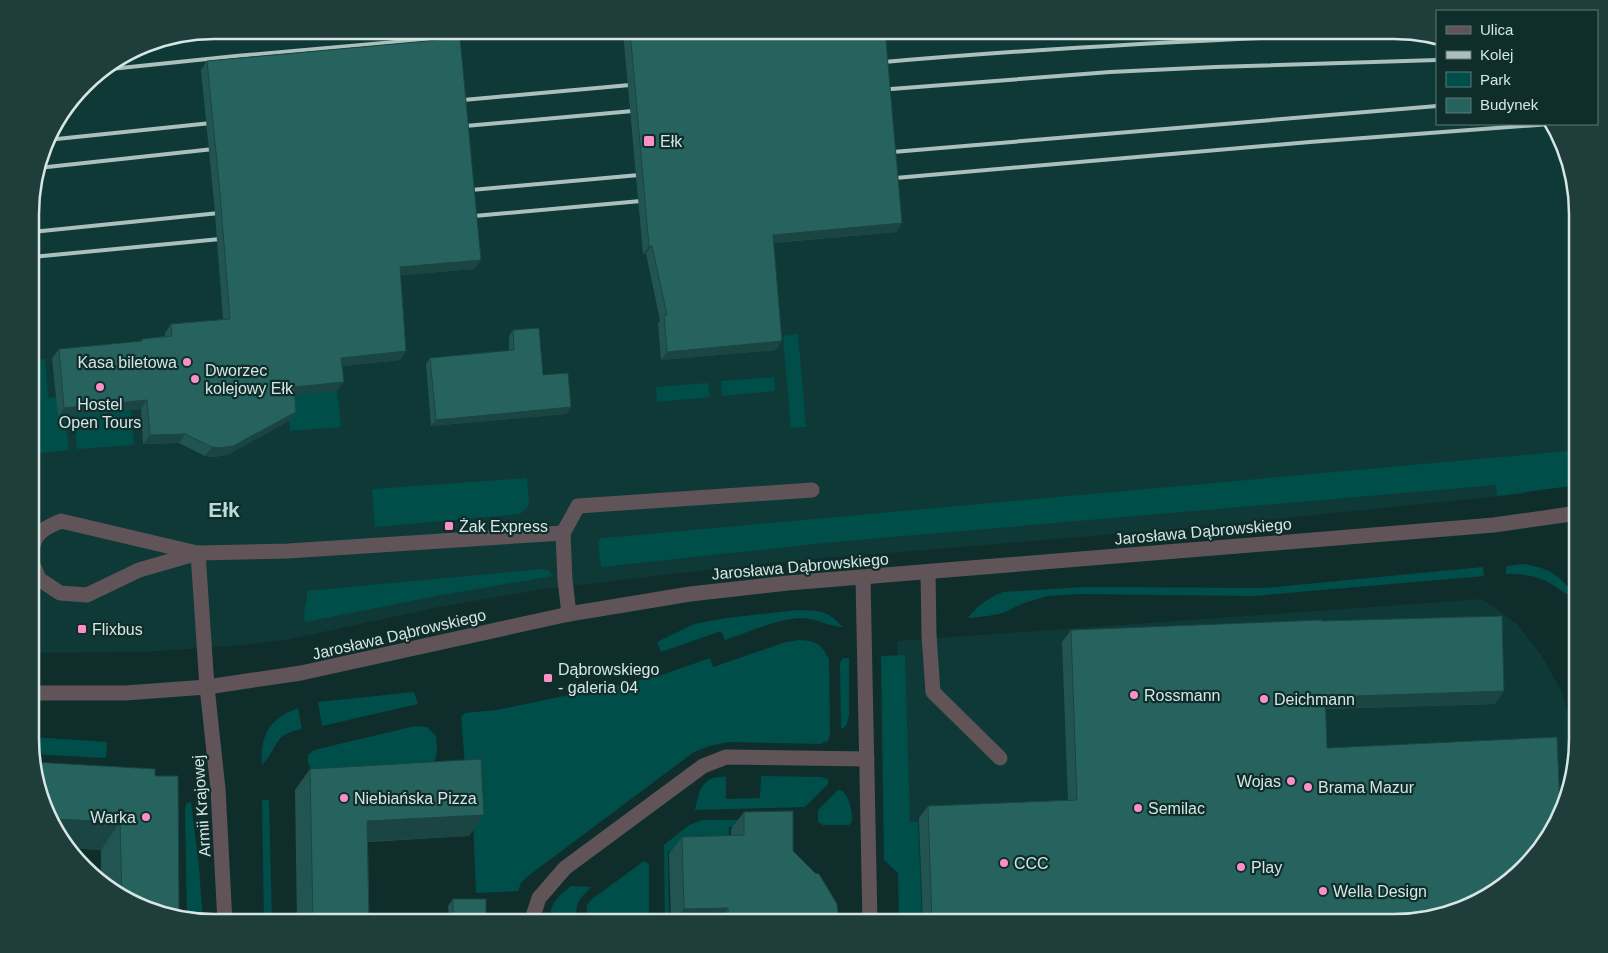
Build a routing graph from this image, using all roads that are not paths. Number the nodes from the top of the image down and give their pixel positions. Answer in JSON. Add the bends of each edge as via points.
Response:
{"nodes":[{"id":1,"x":812,"y":490,"type":"dead end"},
{"id":2,"x":1569,"y":514,"type":"edge"},
{"id":3,"x":563,"y":533,"type":"junction"},
{"id":4,"x":39,"y":534,"type":"edge"},
{"id":5,"x":198,"y":553,"type":"junction"},
{"id":6,"x":928,"y":572,"type":"junction"},
{"id":7,"x":863,"y":578,"type":"junction"},
{"id":8,"x":39,"y":579,"type":"edge"},
{"id":9,"x":569,"y":614,"type":"junction"},
{"id":10,"x":207,"y":687,"type":"junction"},
{"id":11,"x":39,"y":693,"type":"edge"},
{"id":12,"x":1000,"y":758,"type":"dead end"},
{"id":13,"x":868,"y":759,"type":"junction"},
{"id":14,"x":225,"y":914,"type":"edge"},
{"id":15,"x":534,"y":914,"type":"edge"},
{"id":16,"x":870,"y":914,"type":"edge"}],
"edges":[{"from":1,"to":3,"type":"street","via":[[578,506]]},
{"from":2,"to":6,"type":"street","name":"Jarosława Dąbrowskiego","via":[[1494,525]]},
{"from":3,"to":5,"type":"street","via":[[288,551]]},
{"from":3,"to":9,"type":"street"},
{"from":4,"to":5,"type":"street","via":[[44,528],[61,521]]},
{"from":5,"to":8,"type":"street","via":[[139,570],[87,595],[60,593]]},
{"from":5,"to":10,"type":"street","name":"Armii Krajowej"},
{"from":6,"to":7,"type":"street","name":"Jarosława Dąbrowskiego"},
{"from":6,"to":12,"type":"street","via":[[933,692]]},
{"from":7,"to":9,"type":"street","name":"Jarosława Dąbrowskiego","via":[[690,594]]},
{"from":7,"to":13,"type":"street"},
{"from":9,"to":10,"type":"street","name":"Jarosława Dąbrowskiego","via":[[301,673]]},
{"from":10,"to":11,"type":"street","name":"Jarosława Dąbrowskiego","via":[[125,693]]},
{"from":10,"to":14,"type":"street","name":"Armii Krajowej","via":[[218,789]]},
{"from":13,"to":15,"type":"street","via":[[726,757],[703,766],[565,868],[539,898]]},
{"from":13,"to":16,"type":"street"}]}
